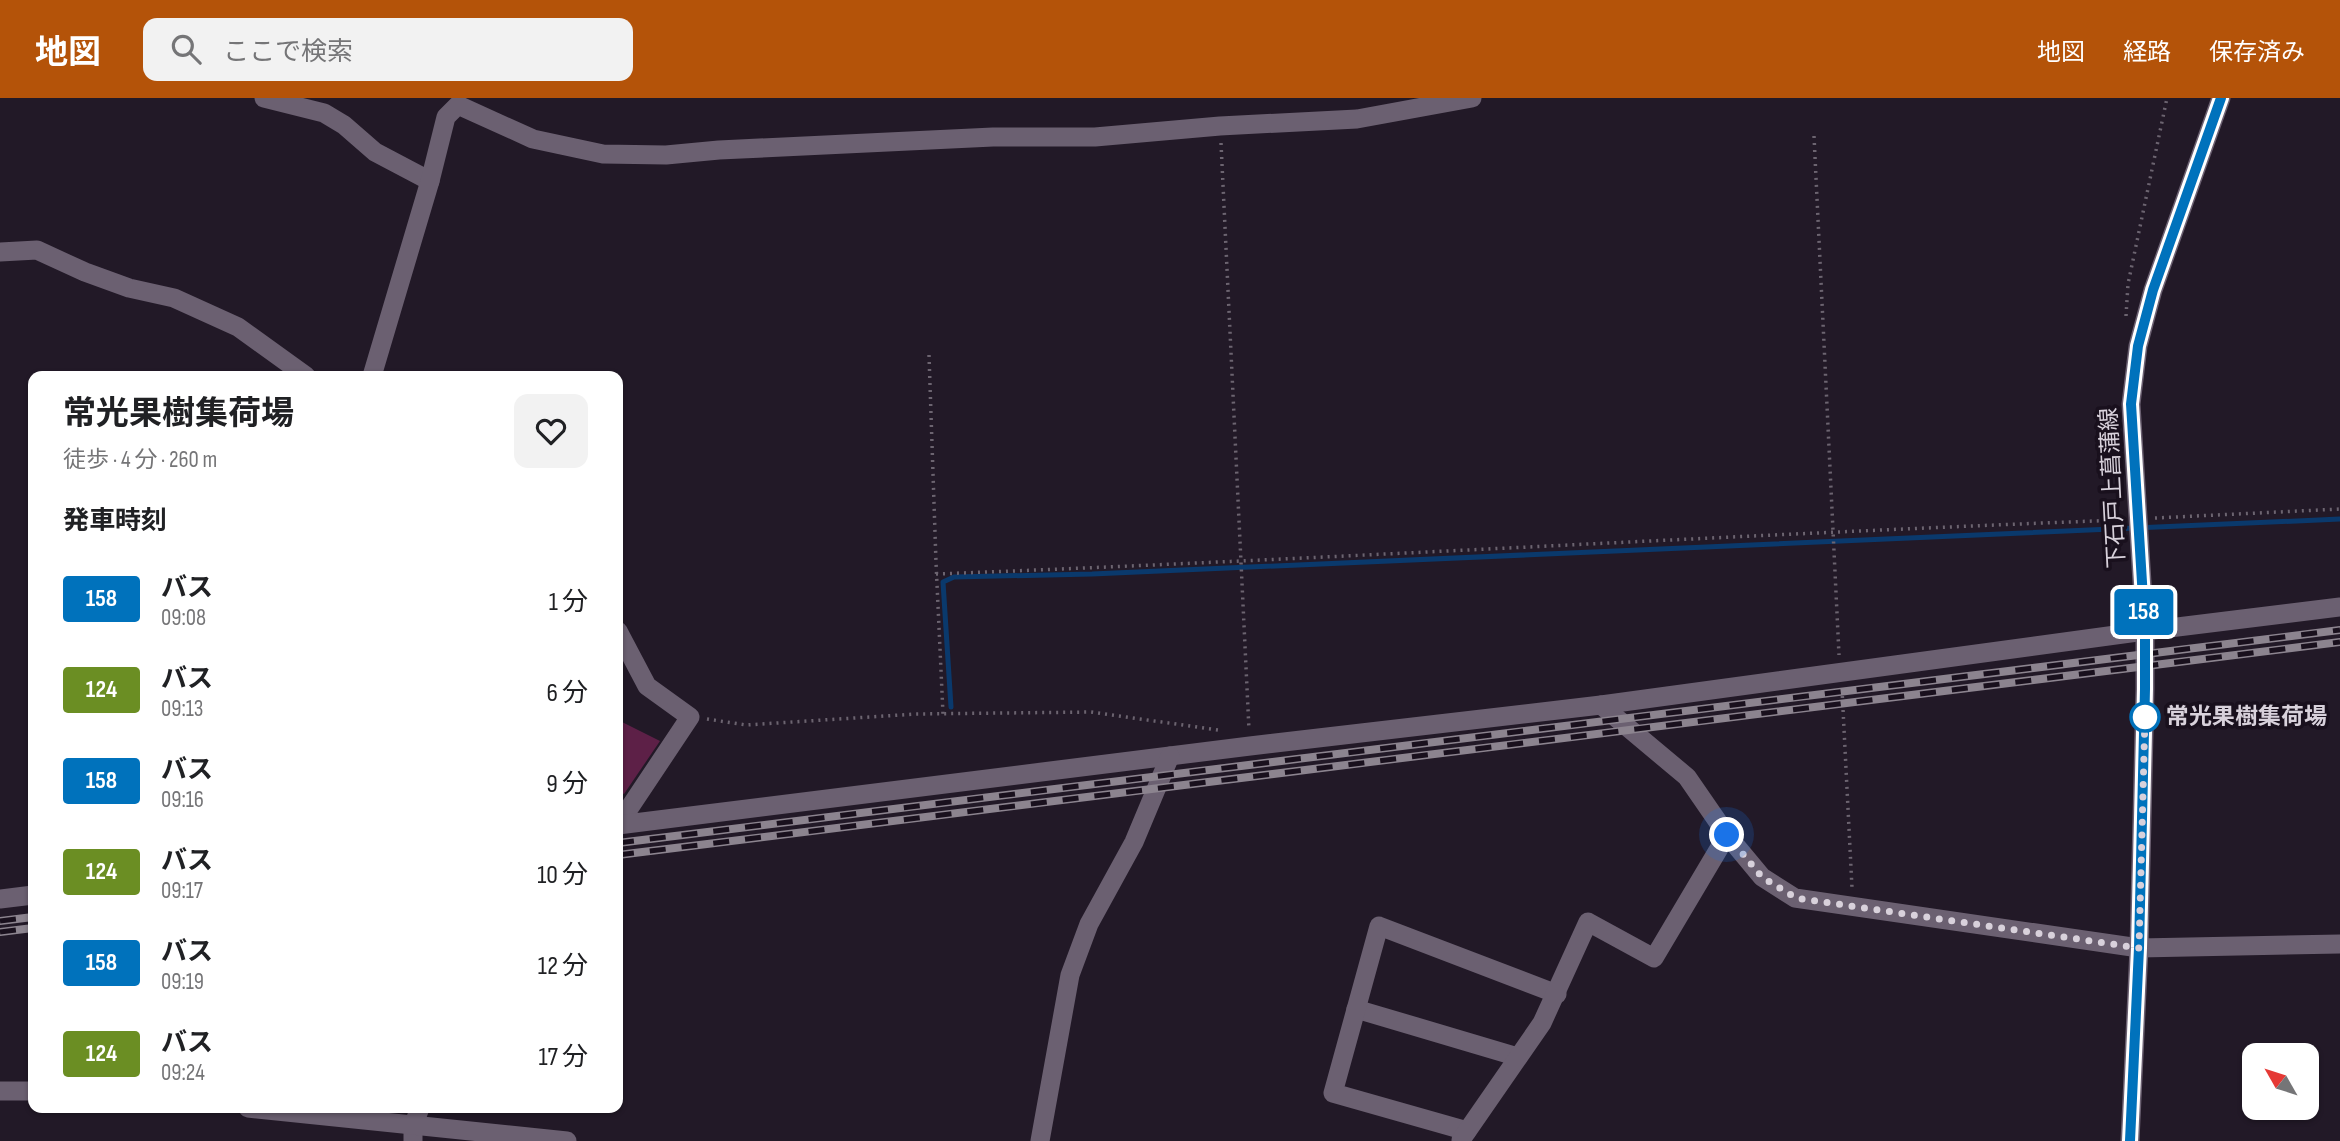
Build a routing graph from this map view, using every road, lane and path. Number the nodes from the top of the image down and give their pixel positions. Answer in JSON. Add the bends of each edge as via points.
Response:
{"nodes":[{"id":1,"x":264,"y":98,"type":"edge"},
{"id":2,"x":1472,"y":98,"type":"edge"},
{"id":3,"x":2167,"y":98,"type":"edge"},
{"id":4,"x":2221,"y":98,"type":"edge"},
{"id":5,"x":1220,"y":126,"type":"junction"},
{"id":6,"x":1814,"y":136,"type":"dead end"},
{"id":7,"x":430,"y":181,"type":"junction"},
{"id":8,"x":0,"y":252,"type":"edge"},
{"id":9,"x":2126,"y":317,"type":"dead end"},
{"id":10,"x":929,"y":355,"type":"dead end"},
{"id":11,"x":299,"y":371,"type":"edge"},
{"id":12,"x":373,"y":371,"type":"edge"},
{"id":13,"x":2340,"y":509,"type":"edge"},
{"id":14,"x":2139,"y":519,"type":"junction"},
{"id":15,"x":1833,"y":531,"type":"junction"},
{"id":16,"x":1241,"y":562,"type":"junction"},
{"id":17,"x":936,"y":574,"type":"junction"},
{"id":18,"x":2340,"y":607,"type":"edge"},
{"id":19,"x":2145,"y":631,"type":"junction"},
{"id":20,"x":623,"y":640,"type":"edge"},
{"id":21,"x":1840,"y":674,"type":"junction"},
{"id":22,"x":1601,"y":705,"type":"junction"},
{"id":23,"x":943,"y":714,"type":"junction"},
{"id":24,"x":690,"y":717,"type":"junction"},
{"id":25,"x":1225,"y":731,"type":"dead end"},
{"id":26,"x":1250,"y":746,"type":"junction"},
{"id":27,"x":1170,"y":756,"type":"junction"},
{"id":28,"x":623,"y":818,"type":"edge"},
{"id":29,"x":623,"y":824,"type":"edge"},
{"id":30,"x":1727,"y":835,"type":"junction"},
{"id":31,"x":28,"y":896,"type":"edge"},
{"id":32,"x":0,"y":899,"type":"edge"},
{"id":33,"x":1853,"y":906,"type":"junction"},
{"id":34,"x":2340,"y":944,"type":"edge"},
{"id":35,"x":2139,"y":948,"type":"junction"},
{"id":36,"x":1557,"y":994,"type":"junction"},
{"id":37,"x":1356,"y":1009,"type":"junction"},
{"id":38,"x":1518,"y":1058,"type":"junction"},
{"id":39,"x":0,"y":1091,"type":"edge"},
{"id":40,"x":28,"y":1091,"type":"edge"},
{"id":41,"x":297,"y":1113,"type":"edge"},
{"id":42,"x":415,"y":1125,"type":"edge"},
{"id":43,"x":1464,"y":1136,"type":"edge"},
{"id":44,"x":567,"y":1141,"type":"edge"},
{"id":45,"x":1040,"y":1141,"type":"edge"},
{"id":46,"x":2130,"y":1141,"type":"edge"}],
"edges":[{"from":1,"to":7,"type":"street","via":[[324,113],[375,152]]},
{"from":2,"to":5,"type":"street","via":[[1357,119]]},
{"from":3,"to":9,"type":"path","via":[[2128,284]]},
{"from":4,"to":14,"type":"street","name":"下石戸上菖蒲線","via":[[2153,290],[2138,346],[2131,404]]},
{"from":5,"to":7,"type":"street","via":[[1095,137],[993,137],[666,155],[603,154],[533,139],[458,105],[446,117]]},
{"from":5,"to":16,"type":"path"},
{"from":6,"to":15,"type":"path"},
{"from":7,"to":12,"type":"street"},
{"from":8,"to":11,"type":"street","via":[[37,250],[129,288],[174,298],[238,327]]},
{"from":10,"to":17,"type":"path"},
{"from":13,"to":14,"type":"path"},
{"from":14,"to":15,"type":"path"},
{"from":14,"to":19,"type":"street","name":"下石戸上菖蒲線"},
{"from":15,"to":16,"type":"path"},
{"from":15,"to":21,"type":"path"},
{"from":16,"to":17,"type":"path"},
{"from":16,"to":26,"type":"path"},
{"from":17,"to":23,"type":"path"},
{"from":18,"to":19,"type":"street"},
{"from":19,"to":21,"type":"street"},
{"from":19,"to":35,"type":"street","name":"下石戸上菖蒲線"},
{"from":20,"to":24,"type":"street","via":[[647,686]]},
{"from":21,"to":22,"type":"street"},
{"from":21,"to":33,"type":"path"},
{"from":22,"to":26,"type":"street"},
{"from":22,"to":30,"type":"street","via":[[1687,777]]},
{"from":23,"to":24,"type":"path","via":[[746,725]]},
{"from":23,"to":25,"type":"path","via":[[1091,712]]},
{"from":24,"to":28,"type":"street"},
{"from":26,"to":27,"type":"street"},
{"from":27,"to":29,"type":"street"},
{"from":27,"to":45,"type":"street","via":[[1134,842],[1089,924],[1070,975]]},
{"from":30,"to":33,"type":"street","via":[[1762,877],[1796,898]]},
{"from":30,"to":36,"type":"street","via":[[1654,958],[1588,922]]},
{"from":31,"to":32,"type":"street"},
{"from":33,"to":35,"type":"street"},
{"from":34,"to":35,"type":"street"},
{"from":35,"to":46,"type":"street","name":"下石戸上菖蒲線"},
{"from":36,"to":37,"type":"street","via":[[1379,926]]},
{"from":36,"to":38,"type":"street"},
{"from":37,"to":38,"type":"street"},
{"from":37,"to":43,"type":"street","via":[[1333,1093]]},
{"from":38,"to":43,"type":"street"},
{"from":39,"to":40,"type":"street"},
{"from":41,"to":42,"type":"street"},
{"from":42,"to":44,"type":"street"}]}
